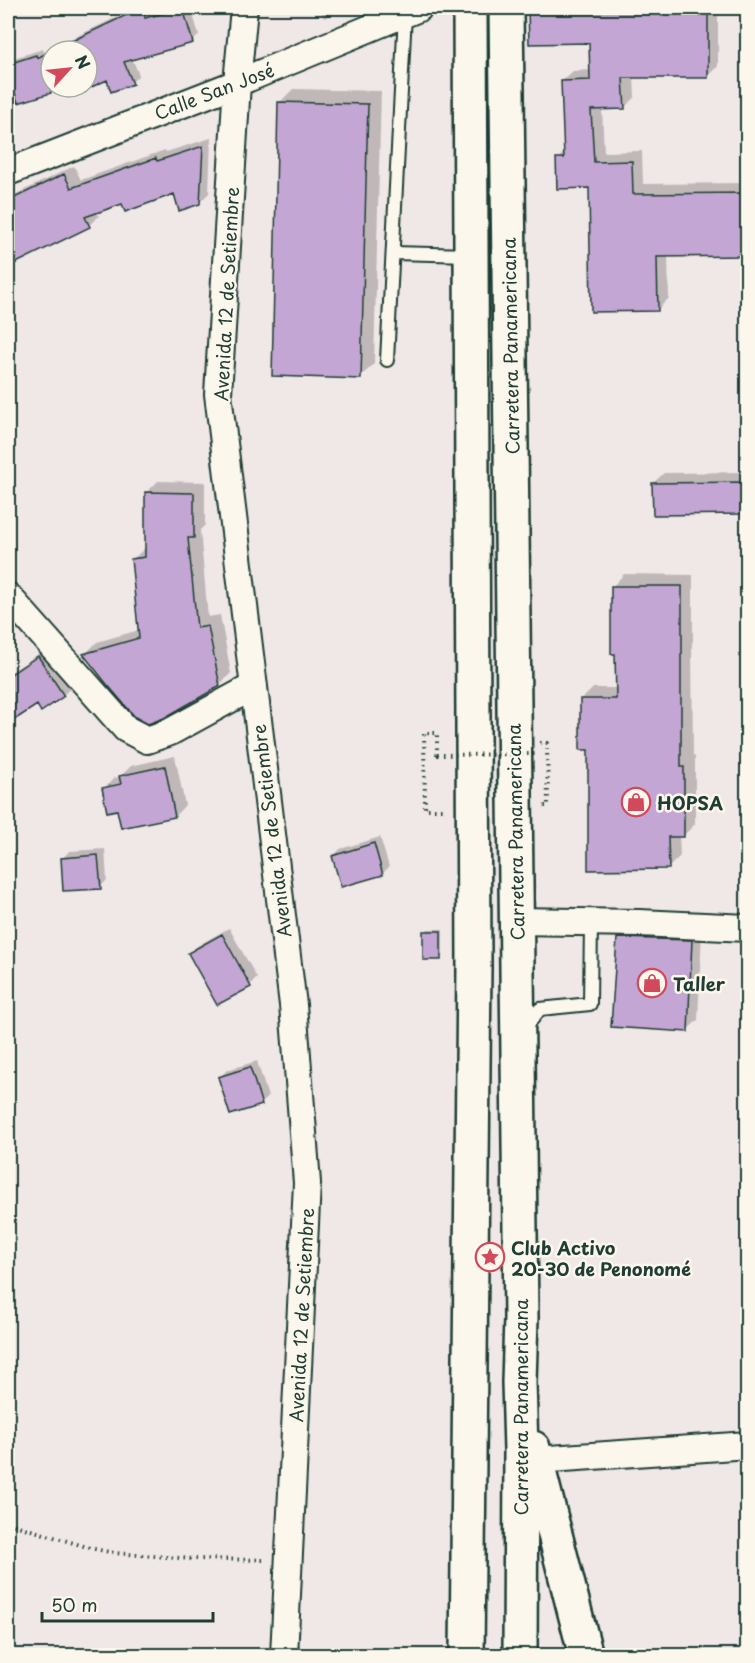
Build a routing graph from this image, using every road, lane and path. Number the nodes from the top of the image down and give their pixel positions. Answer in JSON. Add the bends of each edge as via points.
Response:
{"nodes":[{"id":1,"x":244,"y":8,"type":"edge"},
{"id":2,"x":506,"y":8,"type":"edge"},
{"id":3,"x":412,"y":10,"type":"edge"},
{"id":4,"x":473,"y":15,"type":"edge"},
{"id":5,"x":237,"y":83,"type":"junction"},
{"id":6,"x":8,"y":172,"type":"edge"},
{"id":7,"x":393,"y":253,"type":"junction"},
{"id":8,"x":471,"y":255,"type":"junction"},
{"id":9,"x":387,"y":360,"type":"dead end"},
{"id":10,"x":12,"y":609,"type":"edge"},
{"id":11,"x":254,"y":686,"type":"junction"},
{"id":12,"x":548,"y":806,"type":"dead end"},
{"id":13,"x":425,"y":809,"type":"dead end"},
{"id":14,"x":516,"y":921,"type":"junction"},
{"id":15,"x":591,"y":922,"type":"junction"},
{"id":16,"x":747,"y":928,"type":"edge"},
{"id":17,"x":474,"y":967,"type":"junction"},
{"id":18,"x":517,"y":1039,"type":"junction"},
{"id":19,"x":519,"y":1382,"type":"junction"},
{"id":20,"x":747,"y":1444,"type":"edge"},
{"id":21,"x":536,"y":1460,"type":"junction"},
{"id":22,"x":8,"y":1523,"type":"edge"},
{"id":23,"x":289,"y":1561,"type":"junction"},
{"id":24,"x":284,"y":1656,"type":"edge"},
{"id":25,"x":467,"y":1656,"type":"edge"},
{"id":26,"x":520,"y":1656,"type":"edge"},
{"id":27,"x":586,"y":1656,"type":"edge"}],
"edges":[{"from":1,"to":5,"type":"street","name":"Avenida 12 de Setiembre"},
{"from":2,"to":14,"type":"highway","name":"Carretera Panamericana"},
{"from":3,"to":5,"type":"street","name":"Calle San José"},
{"from":3,"to":7,"type":"lane"},
{"from":4,"to":8,"type":"highway","name":"Carretera Panamericana"},
{"from":5,"to":6,"type":"street","name":"Calle San José"},
{"from":5,"to":11,"type":"street","name":"Avenida 12 de Setiembre","via":[[219,394]]},
{"from":7,"to":8,"type":"lane"},
{"from":7,"to":9,"type":"lane"},
{"from":8,"to":17,"type":"highway","name":"Carretera Panamericana"},
{"from":10,"to":11,"type":"street","via":[[126,729],[147,740],[170,732]]},
{"from":11,"to":23,"type":"street","name":"Avenida 12 de Setiembre","via":[[293,1005],[307,1183]]},
{"from":12,"to":13,"type":"path","bridge":true,"via":[[547,743],[538,743],[538,754],[437,755],[437,733],[424,733]]},
{"from":14,"to":15,"type":"street"},
{"from":14,"to":17,"type":"highway","via":[[503,924],[493,933]]},
{"from":14,"to":18,"type":"highway","name":"Carretera Panamericana"},
{"from":15,"to":16,"type":"street"},
{"from":15,"to":18,"type":"lane","via":[[590,1004],[540,1009]]},
{"from":17,"to":25,"type":"highway","name":"Carretera Panamericana"},
{"from":18,"to":19,"type":"highway","name":"Carretera Panamericana"},
{"from":19,"to":21,"type":"highway"},
{"from":19,"to":26,"type":"highway","name":"Carretera Panamericana"},
{"from":20,"to":21,"type":"street"},
{"from":21,"to":27,"type":"highway"},
{"from":22,"to":23,"type":"path","via":[[114,1553]]},
{"from":23,"to":24,"type":"street","name":"Avenida 12 de Setiembre"}]}
